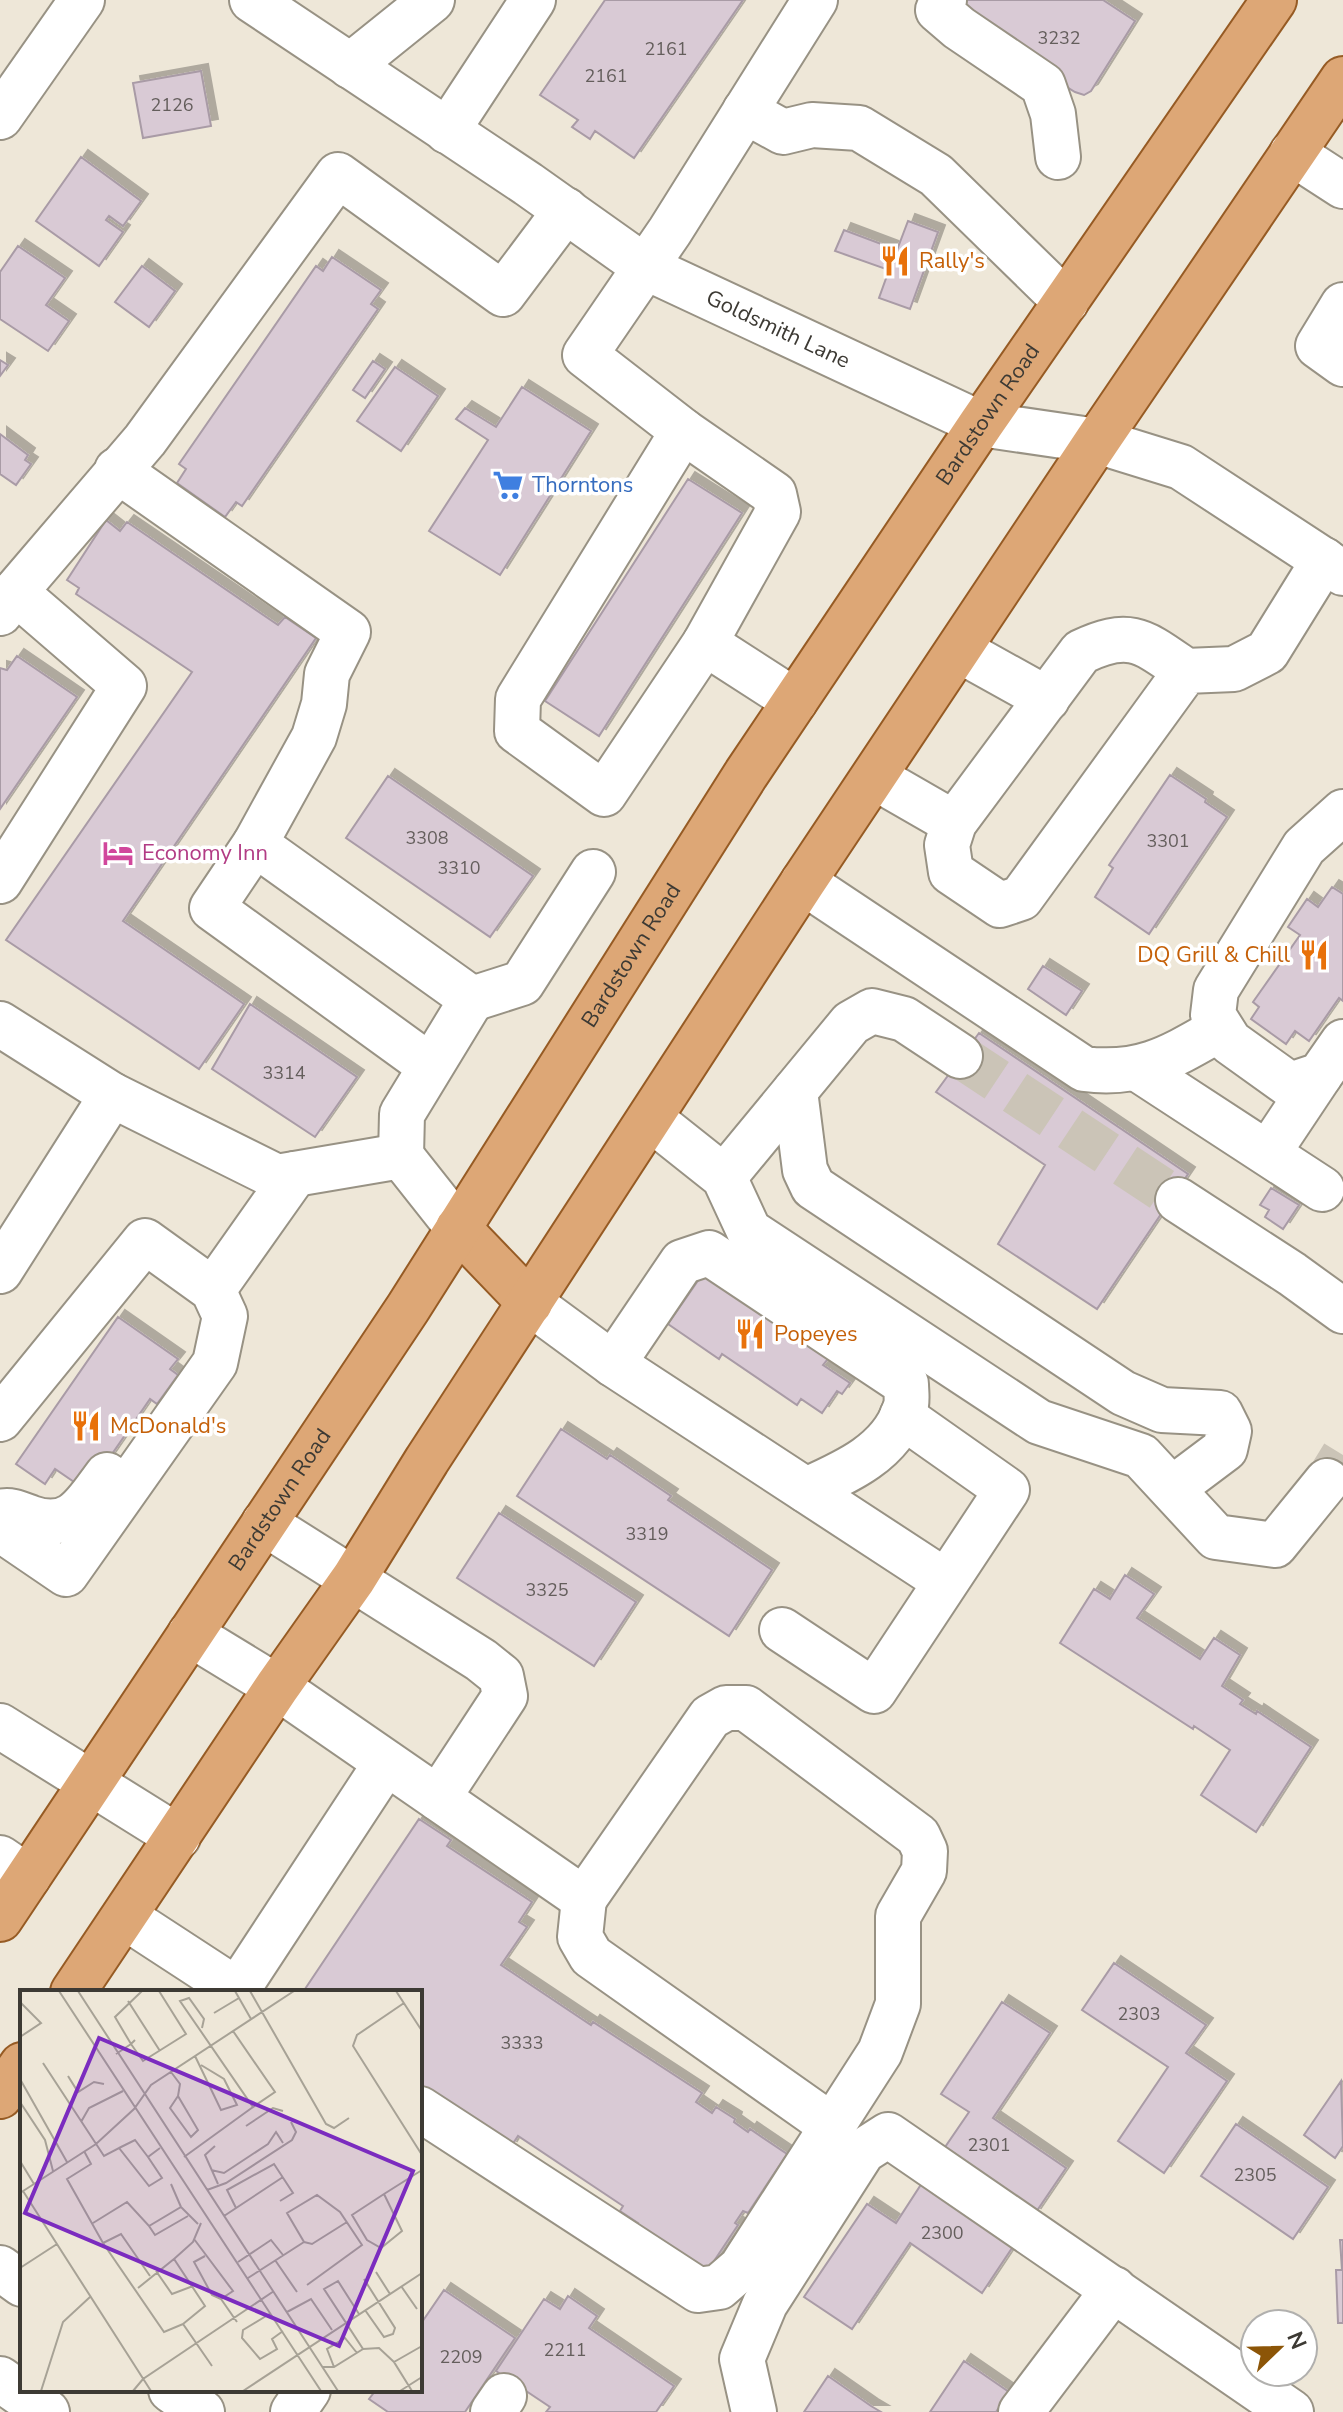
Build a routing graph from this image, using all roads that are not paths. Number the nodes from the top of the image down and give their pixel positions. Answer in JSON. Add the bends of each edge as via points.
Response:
{"nodes":[{"id":1,"x":82,"y":0,"type":"edge"},
{"id":2,"x":252,"y":0,"type":"edge"},
{"id":3,"x":432,"y":0,"type":"edge"},
{"id":4,"x":533,"y":0,"type":"edge"},
{"id":5,"x":815,"y":0,"type":"edge"},
{"id":6,"x":944,"y":0,"type":"edge"},
{"id":7,"x":1274,"y":0,"type":"edge"},
{"id":8,"x":350,"y":66,"type":"junction"},
{"id":9,"x":1343,"y":79,"type":"edge"},
{"id":10,"x":745,"y":111,"type":"junction"},
{"id":11,"x":0,"y":117,"type":"edge"},
{"id":12,"x":447,"y":131,"type":"junction"},
{"id":13,"x":1292,"y":153,"type":"junction"},
{"id":14,"x":1058,"y":157,"type":"dead end"},
{"id":15,"x":1343,"y":186,"type":"edge"},
{"id":16,"x":566,"y":210,"type":"junction"},
{"id":17,"x":645,"y":267,"type":"junction"},
{"id":18,"x":1066,"y":302,"type":"junction"},
{"id":19,"x":1343,"y":305,"type":"edge"},
{"id":20,"x":1343,"y":364,"type":"edge"},
{"id":21,"x":981,"y":424,"type":"junction"},
{"id":22,"x":683,"y":431,"type":"junction"},
{"id":23,"x":1097,"y":441,"type":"junction"},
{"id":24,"x":117,"y":470,"type":"junction"},
{"id":25,"x":1334,"y":566,"type":"edge"},
{"id":26,"x":7,"y":602,"type":"edge"},
{"id":27,"x":705,"y":643,"type":"junction"},
{"id":28,"x":959,"y":650,"type":"junction"},
{"id":29,"x":1186,"y":671,"type":"junction"},
{"id":30,"x":1047,"y":699,"type":"junction"},
{"id":31,"x":795,"y":701,"type":"junction"},
{"id":32,"x":874,"y":777,"type":"junction"},
{"id":33,"x":1343,"y":812,"type":"edge"},
{"id":34,"x":954,"y":823,"type":"junction"},
{"id":35,"x":255,"y":844,"type":"junction"},
{"id":36,"x":593,"y":872,"type":"dead end"},
{"id":37,"x":0,"y":881,"type":"edge"},
{"id":38,"x":803,"y":882,"type":"junction"},
{"id":39,"x":472,"y":999,"type":"junction"},
{"id":40,"x":0,"y":1024,"type":"edge"},
{"id":41,"x":1220,"y":1029,"type":"junction"},
{"id":42,"x":960,"y":1056,"type":"tunnel mouth"},
{"id":43,"x":1332,"y":1058,"type":"edge"},
{"id":44,"x":430,"y":1066,"type":"junction"},
{"id":45,"x":1138,"y":1069,"type":"junction"},
{"id":46,"x":795,"y":1091,"type":"junction"},
{"id":47,"x":112,"y":1095,"type":"junction"},
{"id":48,"x":651,"y":1119,"type":"junction"},
{"id":49,"x":1268,"y":1153,"type":"junction"},
{"id":50,"x":401,"y":1156,"type":"junction"},
{"id":51,"x":295,"y":1174,"type":"junction"},
{"id":52,"x":724,"y":1177,"type":"junction"},
{"id":53,"x":1336,"y":1183,"type":"edge"},
{"id":54,"x":1178,"y":1200,"type":"tunnel mouth"},
{"id":55,"x":458,"y":1228,"type":"junction"},
{"id":56,"x":0,"y":1271,"type":"edge"},
{"id":57,"x":213,"y":1290,"type":"junction"},
{"id":58,"x":530,"y":1303,"type":"junction"},
{"id":59,"x":1343,"y":1311,"type":"edge"},
{"id":60,"x":219,"y":1349,"type":"junction"},
{"id":61,"x":613,"y":1364,"type":"junction"},
{"id":62,"x":902,"y":1416,"type":"junction"},
{"id":63,"x":0,"y":1419,"type":"edge"},
{"id":64,"x":1173,"y":1488,"type":"junction"},
{"id":65,"x":806,"y":1490,"type":"junction"},
{"id":66,"x":1314,"y":1497,"type":"tunnel mouth"},
{"id":67,"x":0,"y":1512,"type":"edge"},
{"id":68,"x":264,"y":1523,"type":"junction"},
{"id":69,"x":0,"y":1529,"type":"edge"},
{"id":70,"x":354,"y":1578,"type":"junction"},
{"id":71,"x":945,"y":1581,"type":"junction"},
{"id":72,"x":782,"y":1630,"type":"dead end"},
{"id":73,"x":190,"y":1634,"type":"junction"},
{"id":74,"x":277,"y":1687,"type":"junction"},
{"id":75,"x":0,"y":1726,"type":"edge"},
{"id":76,"x":386,"y":1763,"type":"junction"},
{"id":77,"x":90,"y":1783,"type":"junction"},
{"id":78,"x":438,"y":1798,"type":"junction"},
{"id":79,"x":178,"y":1837,"type":"junction"},
{"id":80,"x":14,"y":1867,"type":"edge"},
{"id":81,"x":584,"y":1899,"type":"junction"},
{"id":82,"x":125,"y":1917,"type":"junction"},
{"id":83,"x":0,"y":1919,"type":"edge"},
{"id":84,"x":79,"y":1990,"type":"edge"},
{"id":85,"x":236,"y":1990,"type":"edge"},
{"id":86,"x":239,"y":1990,"type":"edge"},
{"id":87,"x":20,"y":2068,"type":"edge"},
{"id":88,"x":0,"y":2096,"type":"edge"},
{"id":89,"x":422,"y":2110,"type":"edge"},
{"id":90,"x":832,"y":2126,"type":"junction"},
{"id":91,"x":0,"y":2268,"type":"edge"},
{"id":92,"x":20,"y":2283,"type":"edge"},
{"id":93,"x":1114,"y":2289,"type":"junction"},
{"id":94,"x":0,"y":2379,"type":"edge"},
{"id":95,"x":170,"y":2392,"type":"edge"},
{"id":96,"x":174,"y":2392,"type":"edge"},
{"id":97,"x":307,"y":2392,"type":"edge"},
{"id":98,"x":47,"y":2412,"type":"edge"},
{"id":99,"x":156,"y":2412,"type":"edge"},
{"id":100,"x":202,"y":2412,"type":"edge"},
{"id":101,"x":293,"y":2412,"type":"edge"},
{"id":102,"x":754,"y":2412,"type":"edge"},
{"id":103,"x":1021,"y":2412,"type":"edge"},
{"id":104,"x":1291,"y":2412,"type":"edge"}],
"edges":[{"from":1,"to":11,"type":"street"},
{"from":2,"to":8,"type":"street","name":"Goldsmith Lane"},
{"from":3,"to":8,"type":"street"},
{"from":4,"to":12,"type":"street"},
{"from":5,"to":10,"type":"street"},
{"from":6,"to":14,"type":"street","via":[[938,10],[1043,85]]},
{"from":7,"to":18,"type":"main road","name":"Bardstown Road"},
{"from":8,"to":12,"type":"street","name":"Goldsmith Lane"},
{"from":9,"to":13,"type":"main road"},
{"from":10,"to":17,"type":"street"},
{"from":10,"to":18,"type":"street","via":[[783,132],[812,125],[859,128],[936,175]]},
{"from":12,"to":16,"type":"street","name":"Goldsmith Lane"},
{"from":13,"to":15,"type":"street"},
{"from":13,"to":23,"type":"main road"},
{"from":16,"to":17,"type":"street","name":"Goldsmith Lane"},
{"from":16,"to":24,"type":"street","via":[[503,294],[338,175],[145,440]]},
{"from":17,"to":21,"type":"street","name":"Goldsmith Lane"},
{"from":17,"to":22,"type":"street","via":[[585,355]]},
{"from":18,"to":21,"type":"main road","name":"Bardstown Road"},
{"from":19,"to":20,"type":"street","via":[[1318,346]]},
{"from":21,"to":23,"type":"street","name":"Goldsmith Lane"},
{"from":21,"to":31,"type":"main road","name":"Bardstown Road"},
{"from":22,"to":27,"type":"street","via":[[774,494],[778,512]]},
{"from":22,"to":27,"type":"street","via":[[518,699],[517,731],[604,794]]},
{"from":23,"to":25,"type":"street","name":"Goldsmith Lane","via":[[1181,467]]},
{"from":23,"to":28,"type":"main road"},
{"from":24,"to":26,"type":"street"},
{"from":24,"to":35,"type":"street","via":[[348,632],[327,674],[314,737]]},
{"from":25,"to":29,"type":"street","via":[[1267,652],[1234,669]]},
{"from":26,"to":37,"type":"street","via":[[124,686]]},
{"from":27,"to":31,"type":"street"},
{"from":28,"to":30,"type":"street"},
{"from":28,"to":32,"type":"main road"},
{"from":29,"to":30,"type":"street","via":[[1145,642],[1107,640],[1081,652]]},
{"from":29,"to":34,"type":"street","via":[[1021,898],[1000,905],[951,872],[947,845]]},
{"from":30,"to":34,"type":"street"},
{"from":31,"to":55,"type":"main road","name":"Bardstown Road"},
{"from":32,"to":34,"type":"street"},
{"from":32,"to":38,"type":"main road"},
{"from":33,"to":41,"type":"street","via":[[1304,847],[1216,990],[1213,1015]]},
{"from":35,"to":39,"type":"street"},
{"from":35,"to":44,"type":"street","via":[[212,908]]},
{"from":36,"to":39,"type":"street","via":[[522,983]]},
{"from":38,"to":45,"type":"street","via":[[1084,1069]]},
{"from":38,"to":48,"type":"main road"},
{"from":39,"to":44,"type":"street"},
{"from":40,"to":47,"type":"street"},
{"from":41,"to":43,"type":"street","via":[[1290,1085]]},
{"from":41,"to":45,"type":"street"},
{"from":42,"to":46,"type":"street","via":[[904,1019],[872,1011],[851,1023]]},
{"from":43,"to":49,"type":"street"},
{"from":44,"to":50,"type":"street","via":[[402,1114]]},
{"from":45,"to":49,"type":"street"},
{"from":46,"to":52,"type":"street"},
{"from":46,"to":64,"type":"street","via":[[805,1170],[813,1187],[1123,1393],[1162,1410],[1220,1413],[1229,1431],[1225,1449]]},
{"from":47,"to":51,"type":"street","via":[[277,1177]]},
{"from":47,"to":56,"type":"street"},
{"from":48,"to":52,"type":"street"},
{"from":48,"to":58,"type":"main road"},
{"from":49,"to":53,"type":"street"},
{"from":50,"to":51,"type":"street"},
{"from":50,"to":55,"type":"street"},
{"from":51,"to":57,"type":"street"},
{"from":52,"to":64,"type":"street","via":[[749,1231],[1039,1422],[1141,1456]]},
{"from":54,"to":59,"type":"street"},
{"from":55,"to":58,"type":"main road"},
{"from":55,"to":68,"type":"main road","name":"Bardstown Road"},
{"from":57,"to":60,"type":"street","via":[[225,1316]]},
{"from":57,"to":63,"type":"street","via":[[145,1241]]},
{"from":58,"to":61,"type":"street"},
{"from":58,"to":70,"type":"main road"},
{"from":60,"to":67,"type":"street","via":[[186,1368],[82,1509],[66,1521]]},
{"from":60,"to":69,"type":"street","via":[[215,1363],[66,1574]]},
{"from":61,"to":62,"type":"street","via":[[682,1262],[709,1253],[906,1384]]},
{"from":61,"to":65,"type":"street"},
{"from":62,"to":65,"type":"street","via":[[889,1439],[849,1470]]},
{"from":62,"to":71,"type":"street","via":[[1007,1490]]},
{"from":64,"to":66,"type":"street","via":[[1216,1537],[1275,1545]]},
{"from":65,"to":71,"type":"street"},
{"from":68,"to":70,"type":"street"},
{"from":68,"to":73,"type":"main road","name":"Bardstown Road"},
{"from":70,"to":74,"type":"main road"},
{"from":70,"to":78,"type":"street","via":[[501,1676],[505,1696]]},
{"from":71,"to":72,"type":"street","via":[[874,1691]]},
{"from":73,"to":74,"type":"street"},
{"from":73,"to":77,"type":"main road","name":"Bardstown Road"},
{"from":74,"to":76,"type":"street"},
{"from":74,"to":79,"type":"main road"},
{"from":75,"to":77,"type":"street"},
{"from":76,"to":78,"type":"street"},
{"from":76,"to":86,"type":"street"},
{"from":77,"to":79,"type":"street"},
{"from":77,"to":80,"type":"main road","name":"Bardstown Road"},
{"from":78,"to":81,"type":"street"},
{"from":79,"to":82,"type":"main road"},
{"from":80,"to":83,"type":"main road","name":"Bardstown Road"},
{"from":81,"to":90,"type":"street","via":[[580,1937],[591,1956]]},
{"from":81,"to":90,"type":"street","via":[[710,1717],[726,1708],[746,1708],[918,1836],[925,1851],[924,1871],[898,1916],[898,2004],[880,2052]]},
{"from":82,"to":84,"type":"main road"},
{"from":82,"to":85,"type":"street"},
{"from":87,"to":88,"type":"main road"},
{"from":89,"to":90,"type":"street","via":[[698,2290],[719,2287],[741,2268]]},
{"from":91,"to":92,"type":"street"},
{"from":93,"to":102,"type":"street","via":[[888,2135],[863,2151],[765,2304],[742,2359]]},
{"from":93,"to":103,"type":"street"},
{"from":93,"to":104,"type":"street"},
{"from":94,"to":98,"type":"street"},
{"from":95,"to":99,"type":"street"},
{"from":96,"to":100,"type":"street"},
{"from":97,"to":101,"type":"street"}]}
